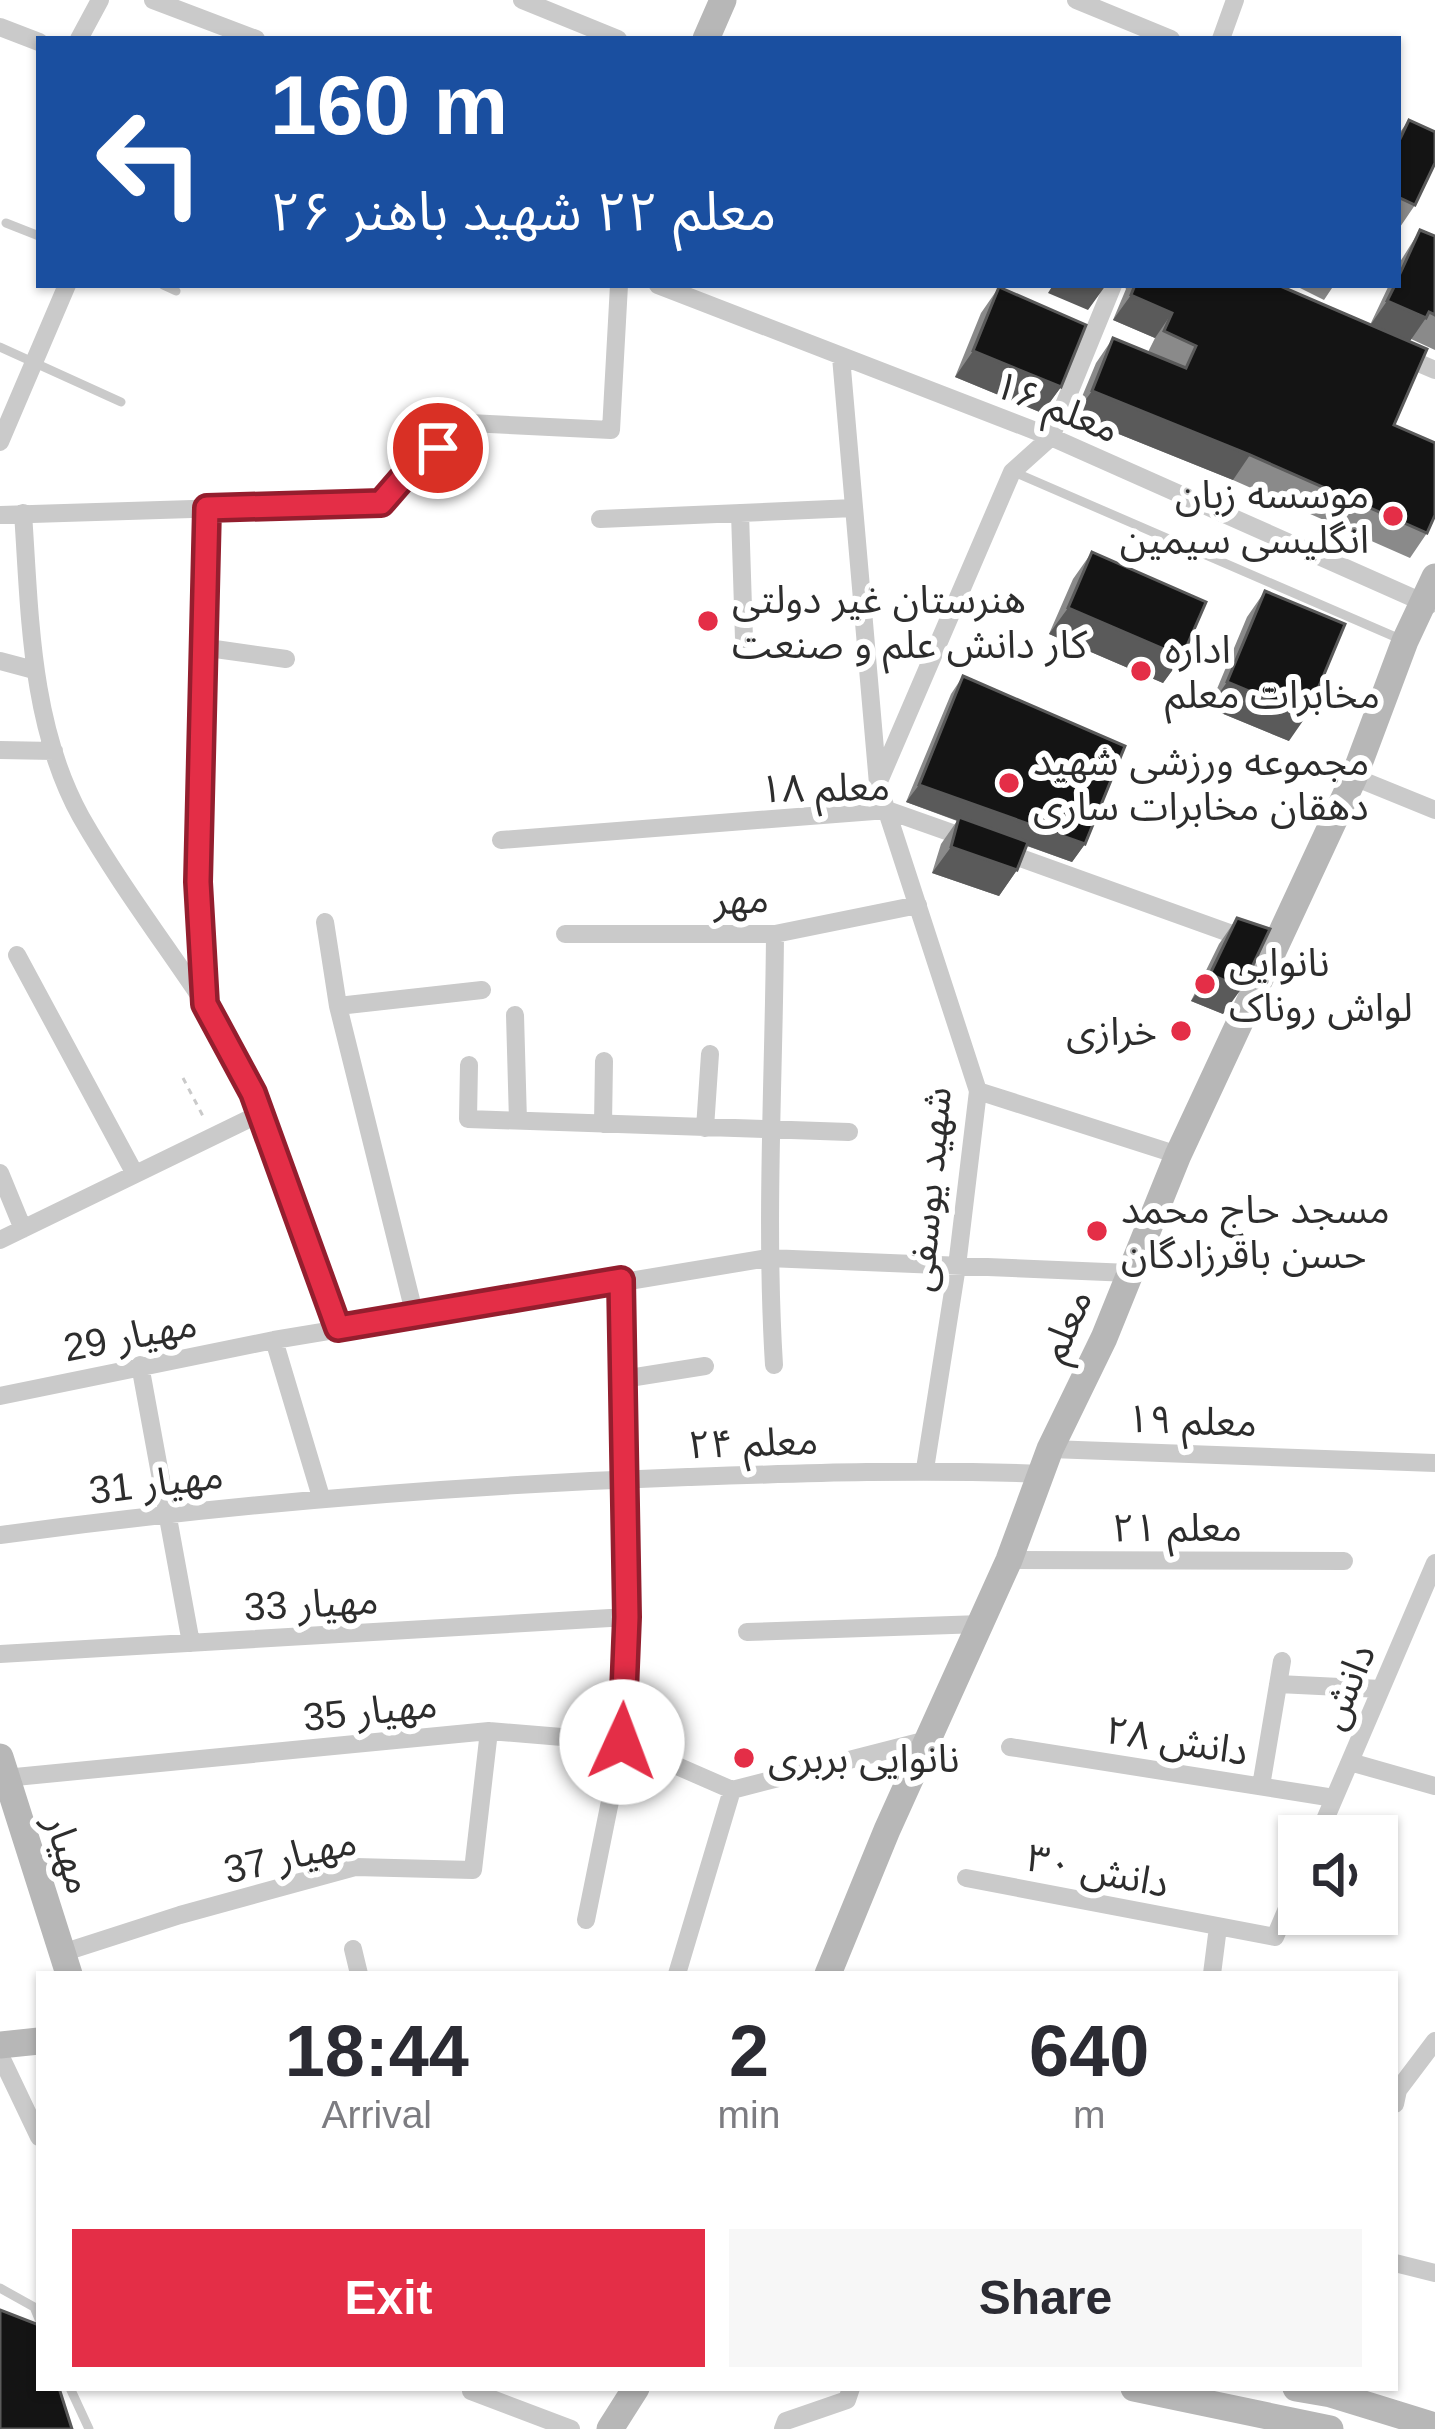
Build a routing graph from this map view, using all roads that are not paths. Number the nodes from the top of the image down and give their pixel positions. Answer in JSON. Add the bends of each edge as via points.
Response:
{"nodes":[{"id":1,"x":100,"y":0,"type":"edge"},
{"id":2,"x":153,"y":0,"type":"edge"},
{"id":3,"x":522,"y":0,"type":"edge"},
{"id":4,"x":723,"y":0,"type":"edge"},
{"id":5,"x":1076,"y":0,"type":"edge"},
{"id":6,"x":1235,"y":0,"type":"edge"},
{"id":7,"x":0,"y":27,"type":"edge"},
{"id":8,"x":82,"y":36,"type":"edge"},
{"id":9,"x":248,"y":36,"type":"edge"},
{"id":10,"x":611,"y":36,"type":"edge"},
{"id":11,"x":707,"y":36,"type":"edge"},
{"id":12,"x":1164,"y":36,"type":"edge"},
{"id":13,"x":1222,"y":36,"type":"edge"},
{"id":14,"x":36,"y":41,"type":"edge"},
{"id":15,"x":6,"y":223,"type":"dead end"},
{"id":16,"x":36,"y":235,"type":"edge"},
{"id":17,"x":66,"y":288,"type":"edge"},
{"id":18,"x":171,"y":288,"type":"edge"},
{"id":19,"x":619,"y":288,"type":"edge"},
{"id":20,"x":666,"y":288,"type":"edge"},
{"id":21,"x":1112,"y":288,"type":"edge"},
{"id":22,"x":176,"y":290,"type":"dead end"},
{"id":23,"x":0,"y":347,"type":"edge"},
{"id":24,"x":1391,"y":351,"type":"edge"},
{"id":25,"x":841,"y":357,"type":"junction"},
{"id":26,"x":34,"y":362,"type":"junction"},
{"id":27,"x":1435,"y":370,"type":"edge"},
{"id":28,"x":121,"y":402,"type":"dead end"},
{"id":29,"x":1052,"y":437,"type":"junction"},
{"id":30,"x":0,"y":442,"type":"edge"},
{"id":31,"x":1012,"y":472,"type":"junction"},
{"id":32,"x":207,"y":508,"type":"junction"},
{"id":33,"x":854,"y":508,"type":"junction"},
{"id":34,"x":23,"y":513,"type":"junction"},
{"id":35,"x":740,"y":513,"type":"junction"},
{"id":36,"x":0,"y":514,"type":"edge"},
{"id":37,"x":600,"y":519,"type":"dead end"},
{"id":38,"x":1431,"y":596,"type":"edge"},
{"id":39,"x":744,"y":639,"type":"dead end"},
{"id":40,"x":1405,"y":641,"type":"junction"},
{"id":41,"x":201,"y":647,"type":"junction"},
{"id":42,"x":286,"y":659,"type":"dead end"},
{"id":43,"x":0,"y":661,"type":"edge"},
{"id":44,"x":34,"y":670,"type":"junction"},
{"id":45,"x":0,"y":750,"type":"edge"},
{"id":46,"x":54,"y":751,"type":"junction"},
{"id":47,"x":1354,"y":777,"type":"junction"},
{"id":48,"x":878,"y":784,"type":"junction"},
{"id":49,"x":887,"y":810,"type":"junction"},
{"id":50,"x":1435,"y":810,"type":"edge"},
{"id":51,"x":501,"y":841,"type":"dead end"},
{"id":52,"x":918,"y":905,"type":"junction"},
{"id":53,"x":325,"y":922,"type":"dead end"},
{"id":54,"x":565,"y":934,"type":"dead end"},
{"id":55,"x":775,"y":934,"type":"junction"},
{"id":56,"x":1273,"y":948,"type":"junction"},
{"id":57,"x":17,"y":956,"type":"dead end"},
{"id":58,"x":482,"y":989,"type":"dead end"},
{"id":59,"x":205,"y":1004,"type":"junction"},
{"id":60,"x":338,"y":1006,"type":"junction"},
{"id":61,"x":515,"y":1015,"type":"dead end"},
{"id":62,"x":710,"y":1054,"type":"dead end"},
{"id":63,"x":604,"y":1061,"type":"dead end"},
{"id":64,"x":469,"y":1065,"type":"dead end"},
{"id":65,"x":978,"y":1091,"type":"junction"},
{"id":66,"x":259,"y":1114,"type":"junction"},
{"id":67,"x":518,"y":1120,"type":"junction"},
{"id":68,"x":603,"y":1124,"type":"junction"},
{"id":69,"x":705,"y":1128,"type":"junction"},
{"id":70,"x":774,"y":1131,"type":"junction"},
{"id":71,"x":849,"y":1132,"type":"dead end"},
{"id":72,"x":1178,"y":1155,"type":"junction"},
{"id":73,"x":0,"y":1173,"type":"edge"},
{"id":74,"x":135,"y":1174,"type":"junction"},
{"id":75,"x":22,"y":1229,"type":"junction"},
{"id":76,"x":0,"y":1240,"type":"edge"},
{"id":77,"x":767,"y":1258,"type":"junction"},
{"id":78,"x":957,"y":1266,"type":"junction"},
{"id":79,"x":1130,"y":1273,"type":"junction"},
{"id":80,"x":621,"y":1280,"type":"junction"},
{"id":81,"x":415,"y":1316,"type":"junction"},
{"id":82,"x":338,"y":1328,"type":"junction"},
{"id":83,"x":274,"y":1340,"type":"junction"},
{"id":84,"x":773,"y":1364,"type":"dead end"},
{"id":85,"x":140,"y":1365,"type":"junction"},
{"id":86,"x":705,"y":1366,"type":"dead end"},
{"id":87,"x":623,"y":1379,"type":"junction"},
{"id":88,"x":0,"y":1396,"type":"edge"},
{"id":89,"x":1047,"y":1462,"type":"junction"},
{"id":90,"x":1435,"y":1463,"type":"edge"},
{"id":91,"x":925,"y":1468,"type":"junction"},
{"id":92,"x":626,"y":1479,"type":"junction"},
{"id":93,"x":321,"y":1497,"type":"junction"},
{"id":94,"x":168,"y":1512,"type":"junction"},
{"id":95,"x":0,"y":1535,"type":"edge"},
{"id":96,"x":1009,"y":1560,"type":"junction"},
{"id":97,"x":1344,"y":1561,"type":"dead end"},
{"id":98,"x":1435,"y":1563,"type":"edge"},
{"id":99,"x":1426,"y":1583,"type":"junction"},
{"id":100,"x":1435,"y":1603,"type":"edge"},
{"id":101,"x":627,"y":1617,"type":"junction"},
{"id":102,"x":980,"y":1624,"type":"junction"},
{"id":103,"x":747,"y":1632,"type":"dead end"},
{"id":104,"x":191,"y":1643,"type":"junction"},
{"id":105,"x":0,"y":1654,"type":"edge"},
{"id":106,"x":1282,"y":1660,"type":"dead end"},
{"id":107,"x":1278,"y":1684,"type":"junction"},
{"id":108,"x":1381,"y":1689,"type":"junction"},
{"id":109,"x":489,"y":1731,"type":"junction"},
{"id":110,"x":931,"y":1739,"type":"junction"},
{"id":111,"x":622,"y":1742,"type":"junction"},
{"id":112,"x":1010,"y":1747,"type":"dead end"},
{"id":113,"x":1349,"y":1762,"type":"junction"},
{"id":114,"x":2,"y":1768,"type":"edge"},
{"id":115,"x":1261,"y":1786,"type":"junction"},
{"id":116,"x":1435,"y":1786,"type":"edge"},
{"id":117,"x":732,"y":1790,"type":"junction"},
{"id":118,"x":1334,"y":1798,"type":"junction"},
{"id":119,"x":1327,"y":1815,"type":"edge"},
{"id":120,"x":966,"y":1878,"type":"dead end"},
{"id":121,"x":586,"y":1919,"type":"dead end"},
{"id":122,"x":1218,"y":1927,"type":"junction"},
{"id":123,"x":1278,"y":1930,"type":"edge"},
{"id":124,"x":353,"y":1949,"type":"dead end"},
{"id":125,"x":65,"y":1964,"type":"edge"},
{"id":126,"x":358,"y":1971,"type":"edge"},
{"id":127,"x":678,"y":1971,"type":"edge"},
{"id":128,"x":829,"y":1971,"type":"edge"},
{"id":129,"x":1212,"y":1971,"type":"edge"},
{"id":130,"x":36,"y":2041,"type":"edge"},
{"id":131,"x":1435,"y":2041,"type":"edge"},
{"id":132,"x":0,"y":2045,"type":"edge"},
{"id":133,"x":0,"y":2055,"type":"edge"},
{"id":134,"x":1398,"y":2092,"type":"edge"},
{"id":135,"x":36,"y":2131,"type":"edge"},
{"id":136,"x":1398,"y":2264,"type":"edge"},
{"id":137,"x":1435,"y":2273,"type":"edge"},
{"id":138,"x":0,"y":2288,"type":"edge"},
{"id":139,"x":36,"y":2312,"type":"edge"},
{"id":140,"x":71,"y":2391,"type":"edge"},
{"id":141,"x":471,"y":2391,"type":"dead end"},
{"id":142,"x":634,"y":2391,"type":"edge"},
{"id":143,"x":850,"y":2391,"type":"edge"},
{"id":144,"x":1148,"y":2391,"type":"edge"},
{"id":145,"x":1332,"y":2391,"type":"edge"},
{"id":146,"x":1435,"y":2426,"type":"edge"},
{"id":147,"x":1326,"y":2428,"type":"edge"},
{"id":148,"x":89,"y":2429,"type":"edge"},
{"id":149,"x":571,"y":2429,"type":"edge"},
{"id":150,"x":610,"y":2429,"type":"edge"},
{"id":151,"x":783,"y":2429,"type":"edge"}],
"edges":[{"from":1,"to":8,"type":"street"},
{"from":2,"to":9,"type":"street"},
{"from":3,"to":10,"type":"street"},
{"from":4,"to":11,"type":"main road"},
{"from":5,"to":12,"type":"street"},
{"from":6,"to":13,"type":"street"},
{"from":7,"to":14,"type":"street"},
{"from":15,"to":16,"type":"lane"},
{"from":17,"to":26,"type":"street"},
{"from":18,"to":22,"type":"lane"},
{"from":19,"to":32,"type":"street","via":[[610,430],[469,423],[381,503]]},
{"from":20,"to":25,"type":"street","name":"معلم ۱۶"},
{"from":21,"to":29,"type":"street"},
{"from":23,"to":26,"type":"lane"},
{"from":24,"to":27,"type":"street"},
{"from":25,"to":29,"type":"street","name":"معلم ۱۶"},
{"from":25,"to":33,"type":"street","name":"شهید یوسفی"},
{"from":26,"to":28,"type":"lane"},
{"from":26,"to":30,"type":"street"},
{"from":29,"to":31,"type":"street"},
{"from":29,"to":38,"type":"street","name":"معلم ۱۶"},
{"from":31,"to":40,"type":"lane"},
{"from":31,"to":48,"type":"street"},
{"from":32,"to":34,"type":"street"},
{"from":32,"to":41,"type":"street"},
{"from":33,"to":35,"type":"street"},
{"from":33,"to":48,"type":"street","name":"شهید یوسفی"},
{"from":34,"to":36,"type":"street"},
{"from":34,"to":44,"type":"street"},
{"from":35,"to":37,"type":"street"},
{"from":35,"to":39,"type":"street"},
{"from":38,"to":40,"type":"main road","name":"معلم"},
{"from":40,"to":47,"type":"main road","name":"معلم"},
{"from":41,"to":42,"type":"street"},
{"from":41,"to":59,"type":"street"},
{"from":43,"to":44,"type":"street"},
{"from":44,"to":46,"type":"street"},
{"from":45,"to":46,"type":"street"},
{"from":46,"to":59,"type":"street","via":[[80,814]]},
{"from":47,"to":50,"type":"street"},
{"from":47,"to":56,"type":"main road","name":"معلم"},
{"from":48,"to":49,"type":"street","name":"شهید یوسفی"},
{"from":49,"to":51,"type":"street","name":"معلم ۱۸"},
{"from":49,"to":52,"type":"street","name":"شهید یوسفی"},
{"from":49,"to":56,"type":"street","name":"معلم ۱۸"},
{"from":52,"to":55,"type":"street","name":"مهر"},
{"from":52,"to":65,"type":"street","name":"شهید یوسفی"},
{"from":53,"to":60,"type":"street"},
{"from":54,"to":55,"type":"street","name":"مهر"},
{"from":55,"to":70,"type":"street"},
{"from":56,"to":72,"type":"main road","name":"معلم"},
{"from":57,"to":74,"type":"street"},
{"from":58,"to":60,"type":"street"},
{"from":59,"to":66,"type":"street"},
{"from":60,"to":81,"type":"street"},
{"from":61,"to":67,"type":"street"},
{"from":62,"to":69,"type":"street"},
{"from":63,"to":68,"type":"street"},
{"from":64,"to":67,"type":"street","via":[[468,1119]]},
{"from":65,"to":72,"type":"street"},
{"from":65,"to":78,"type":"street","name":"شهید یوسفی"},
{"from":66,"to":74,"type":"street"},
{"from":66,"to":82,"type":"street"},
{"from":67,"to":68,"type":"street"},
{"from":68,"to":69,"type":"street"},
{"from":69,"to":70,"type":"street"},
{"from":70,"to":71,"type":"street"},
{"from":70,"to":77,"type":"street"},
{"from":72,"to":79,"type":"main road","name":"معلم"},
{"from":73,"to":75,"type":"street"},
{"from":74,"to":75,"type":"street"},
{"from":75,"to":76,"type":"street"},
{"from":77,"to":78,"type":"street","name":"مهیار 29"},
{"from":77,"to":80,"type":"street","name":"مهیار 29"},
{"from":77,"to":84,"type":"street"},
{"from":78,"to":79,"type":"street","name":"مهیار 29"},
{"from":78,"to":91,"type":"street","name":"شهید یوسفی"},
{"from":79,"to":89,"type":"main road","name":"معلم"},
{"from":80,"to":81,"type":"street","name":"مهیار 29"},
{"from":80,"to":87,"type":"street"},
{"from":81,"to":82,"type":"street","name":"مهیار 29"},
{"from":82,"to":83,"type":"street","name":"مهیار 29"},
{"from":83,"to":85,"type":"street","name":"مهیار 29"},
{"from":83,"to":93,"type":"street"},
{"from":85,"to":88,"type":"street","name":"مهیار 29"},
{"from":85,"to":94,"type":"street"},
{"from":86,"to":87,"type":"street"},
{"from":87,"to":92,"type":"street"},
{"from":89,"to":90,"type":"street","name":"معلم ۱۹","via":[[1331,1456]]},
{"from":89,"to":91,"type":"street","name":"معلم ۲۴"},
{"from":89,"to":96,"type":"main road","name":"معلم"},
{"from":91,"to":92,"type":"street","name":"معلم ۲۴"},
{"from":92,"to":93,"type":"street","name":"معلم ۲۴"},
{"from":92,"to":101,"type":"street"},
{"from":93,"to":94,"type":"street","name":"مهیار 31"},
{"from":94,"to":95,"type":"street","name":"مهیار 31"},
{"from":94,"to":104,"type":"street"},
{"from":96,"to":97,"type":"street","name":"معلم ۲۱"},
{"from":96,"to":102,"type":"main road","name":"معلم"},
{"from":98,"to":99,"type":"street","name":"دانش"},
{"from":99,"to":100,"type":"street"},
{"from":99,"to":108,"type":"street","name":"دانش"},
{"from":101,"to":104,"type":"street","name":"مهیار 33"},
{"from":101,"to":111,"type":"street"},
{"from":102,"to":103,"type":"street"},
{"from":102,"to":110,"type":"main road","name":"معلم"},
{"from":104,"to":105,"type":"street","name":"مهیار 33"},
{"from":106,"to":107,"type":"street"},
{"from":107,"to":108,"type":"street"},
{"from":107,"to":115,"type":"street"},
{"from":108,"to":113,"type":"street","name":"دانش"},
{"from":109,"to":111,"type":"street","name":"مهیار 35"},
{"from":109,"to":114,"type":"street","name":"مهیار 35"},
{"from":109,"to":125,"type":"street","name":"مهیار 37","via":[[473,1870],[355,1867],[180,1915]]},
{"from":110,"to":117,"type":"street"},
{"from":110,"to":128,"type":"main road","name":"معلم"},
{"from":111,"to":117,"type":"street","name":"مهیار 35"},
{"from":111,"to":121,"type":"street"},
{"from":112,"to":115,"type":"street","name":"دانش ۲۸"},
{"from":113,"to":116,"type":"street"},
{"from":113,"to":118,"type":"street","name":"دانش"},
{"from":114,"to":125,"type":"main road","name":"مهیار"},
{"from":115,"to":118,"type":"street","name":"دانش ۲۸"},
{"from":117,"to":127,"type":"street"},
{"from":118,"to":119,"type":"street","name":"دانش"},
{"from":120,"to":122,"type":"street","name":"دانش ۳۰"},
{"from":122,"to":123,"type":"street","via":[[1275,1937]]},
{"from":122,"to":129,"type":"street"},
{"from":124,"to":126,"type":"street"},
{"from":130,"to":132,"type":"main road"},
{"from":131,"to":134,"type":"street"},
{"from":133,"to":135,"type":"street"},
{"from":136,"to":137,"type":"street"},
{"from":138,"to":139,"type":"lane"},
{"from":140,"to":148,"type":"lane"},
{"from":141,"to":149,"type":"street"},
{"from":142,"to":150,"type":"main road"},
{"from":143,"to":151,"type":"street","via":[[847,2400],[786,2421]]},
{"from":144,"to":147,"type":"main road"},
{"from":145,"to":146,"type":"main road"},
{"from":145,"to":147,"type":"main road"}]}
